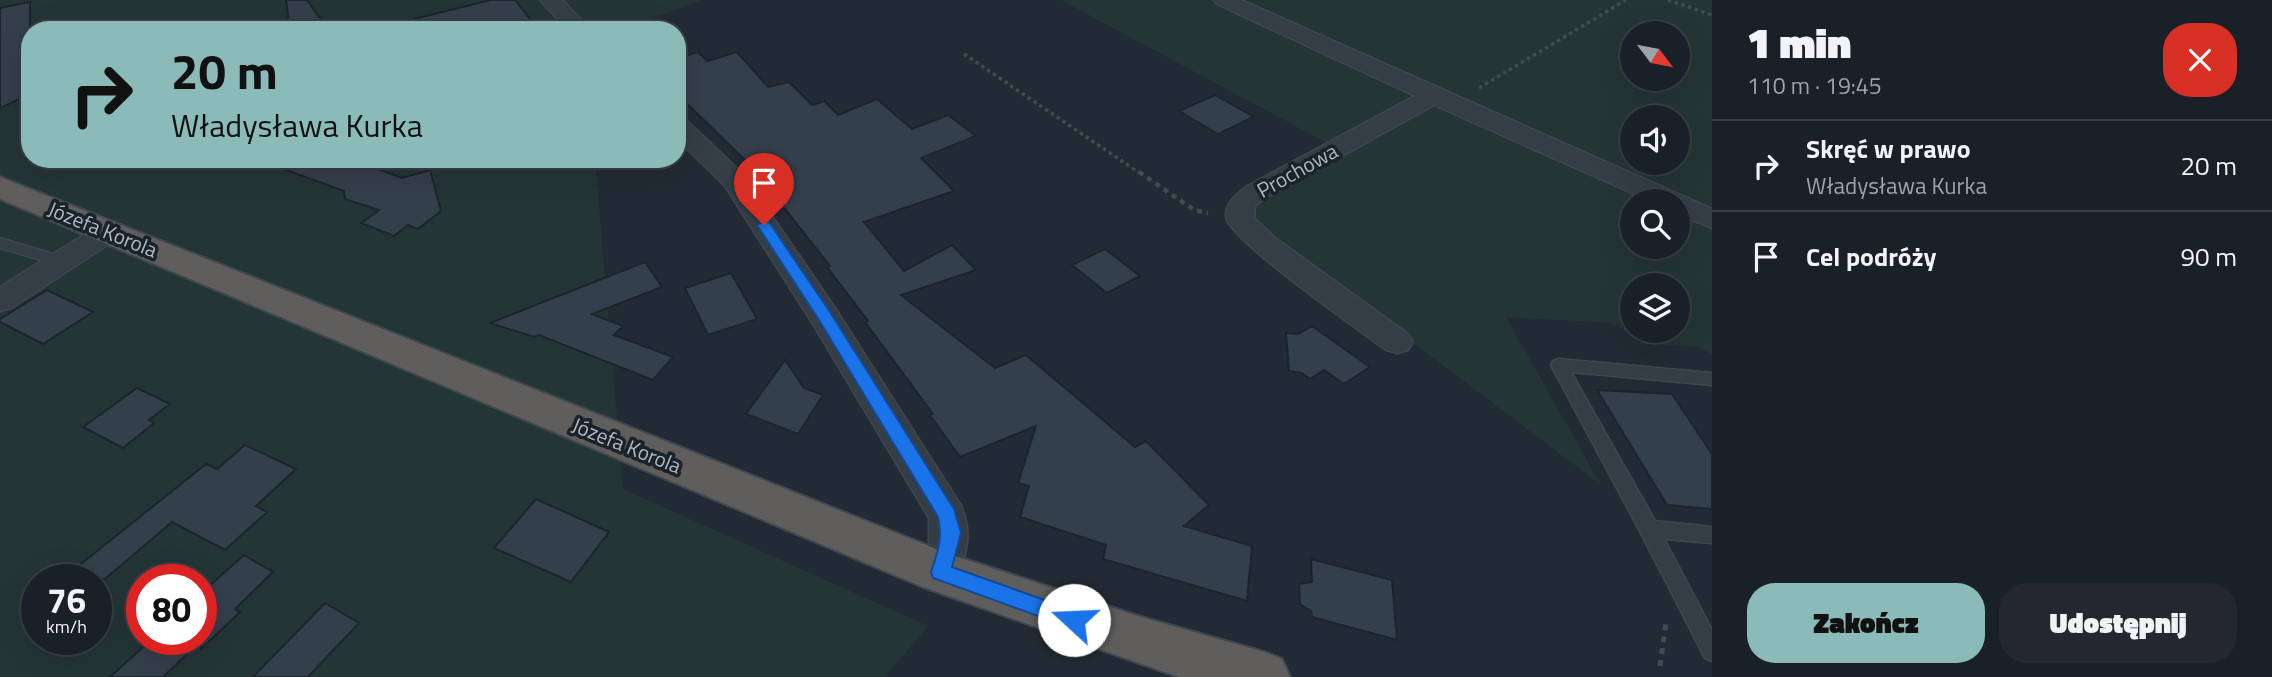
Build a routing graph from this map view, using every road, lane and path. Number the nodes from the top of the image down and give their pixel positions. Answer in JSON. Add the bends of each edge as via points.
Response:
{"nodes":[{"id":1,"x":550,"y":0,"type":"edge"},
{"id":2,"x":1224,"y":0,"type":"edge"},
{"id":3,"x":1626,"y":0,"type":"edge"},
{"id":4,"x":1668,"y":0,"type":"edge"},
{"id":5,"x":1712,"y":15,"type":"edge"},
{"id":6,"x":571,"y":21,"type":"edge"},
{"id":7,"x":964,"y":54,"type":"dead end"},
{"id":8,"x":1442,"y":100,"type":"junction"},
{"id":9,"x":686,"y":134,"type":"edge"},
{"id":10,"x":0,"y":187,"type":"edge"},
{"id":11,"x":1645,"y":189,"type":"edge"},
{"id":12,"x":1690,"y":209,"type":"edge"},
{"id":13,"x":1712,"y":219,"type":"edge"},
{"id":14,"x":1240,"y":220,"type":"junction"},
{"id":15,"x":108,"y":232,"type":"junction"},
{"id":16,"x":0,"y":243,"type":"edge"},
{"id":17,"x":61,"y":261,"type":"junction"},
{"id":18,"x":0,"y":301,"type":"edge"},
{"id":19,"x":1397,"y":342,"type":"dead end"},
{"id":20,"x":1712,"y":379,"type":"edge"},
{"id":21,"x":1649,"y":529,"type":"junction"},
{"id":22,"x":1712,"y":535,"type":"edge"},
{"id":23,"x":940,"y":572,"type":"junction"},
{"id":24,"x":1712,"y":651,"type":"edge"},
{"id":25,"x":1264,"y":677,"type":"edge"}],
"edges":[{"from":1,"to":6,"type":"street"},
{"from":2,"to":8,"type":"street"},
{"from":3,"to":8,"type":"path"},
{"from":4,"to":5,"type":"path"},
{"from":7,"to":14,"type":"path","via":[[1194,210]]},
{"from":8,"to":11,"type":"street"},
{"from":8,"to":14,"type":"street","name":"Prochowa","via":[[1255,193],[1239,208]]},
{"from":9,"to":23,"type":"street","via":[[735,181],[947,515],[950,546]]},
{"from":10,"to":15,"type":"highway","name":"Józefa Korola"},
{"from":12,"to":13,"type":"street"},
{"from":14,"to":19,"type":"street","name":"Prochowa","via":[[1265,245]]},
{"from":15,"to":17,"type":"street"},
{"from":15,"to":23,"type":"highway","name":"Józefa Korola"},
{"from":16,"to":17,"type":"lane"},
{"from":17,"to":18,"type":"street"},
{"from":20,"to":21,"type":"lane","via":[[1559,365]]},
{"from":21,"to":22,"type":"lane"},
{"from":21,"to":24,"type":"lane"},
{"from":23,"to":25,"type":"highway","name":"Józefa Korola","via":[[1074,620]]}]}
